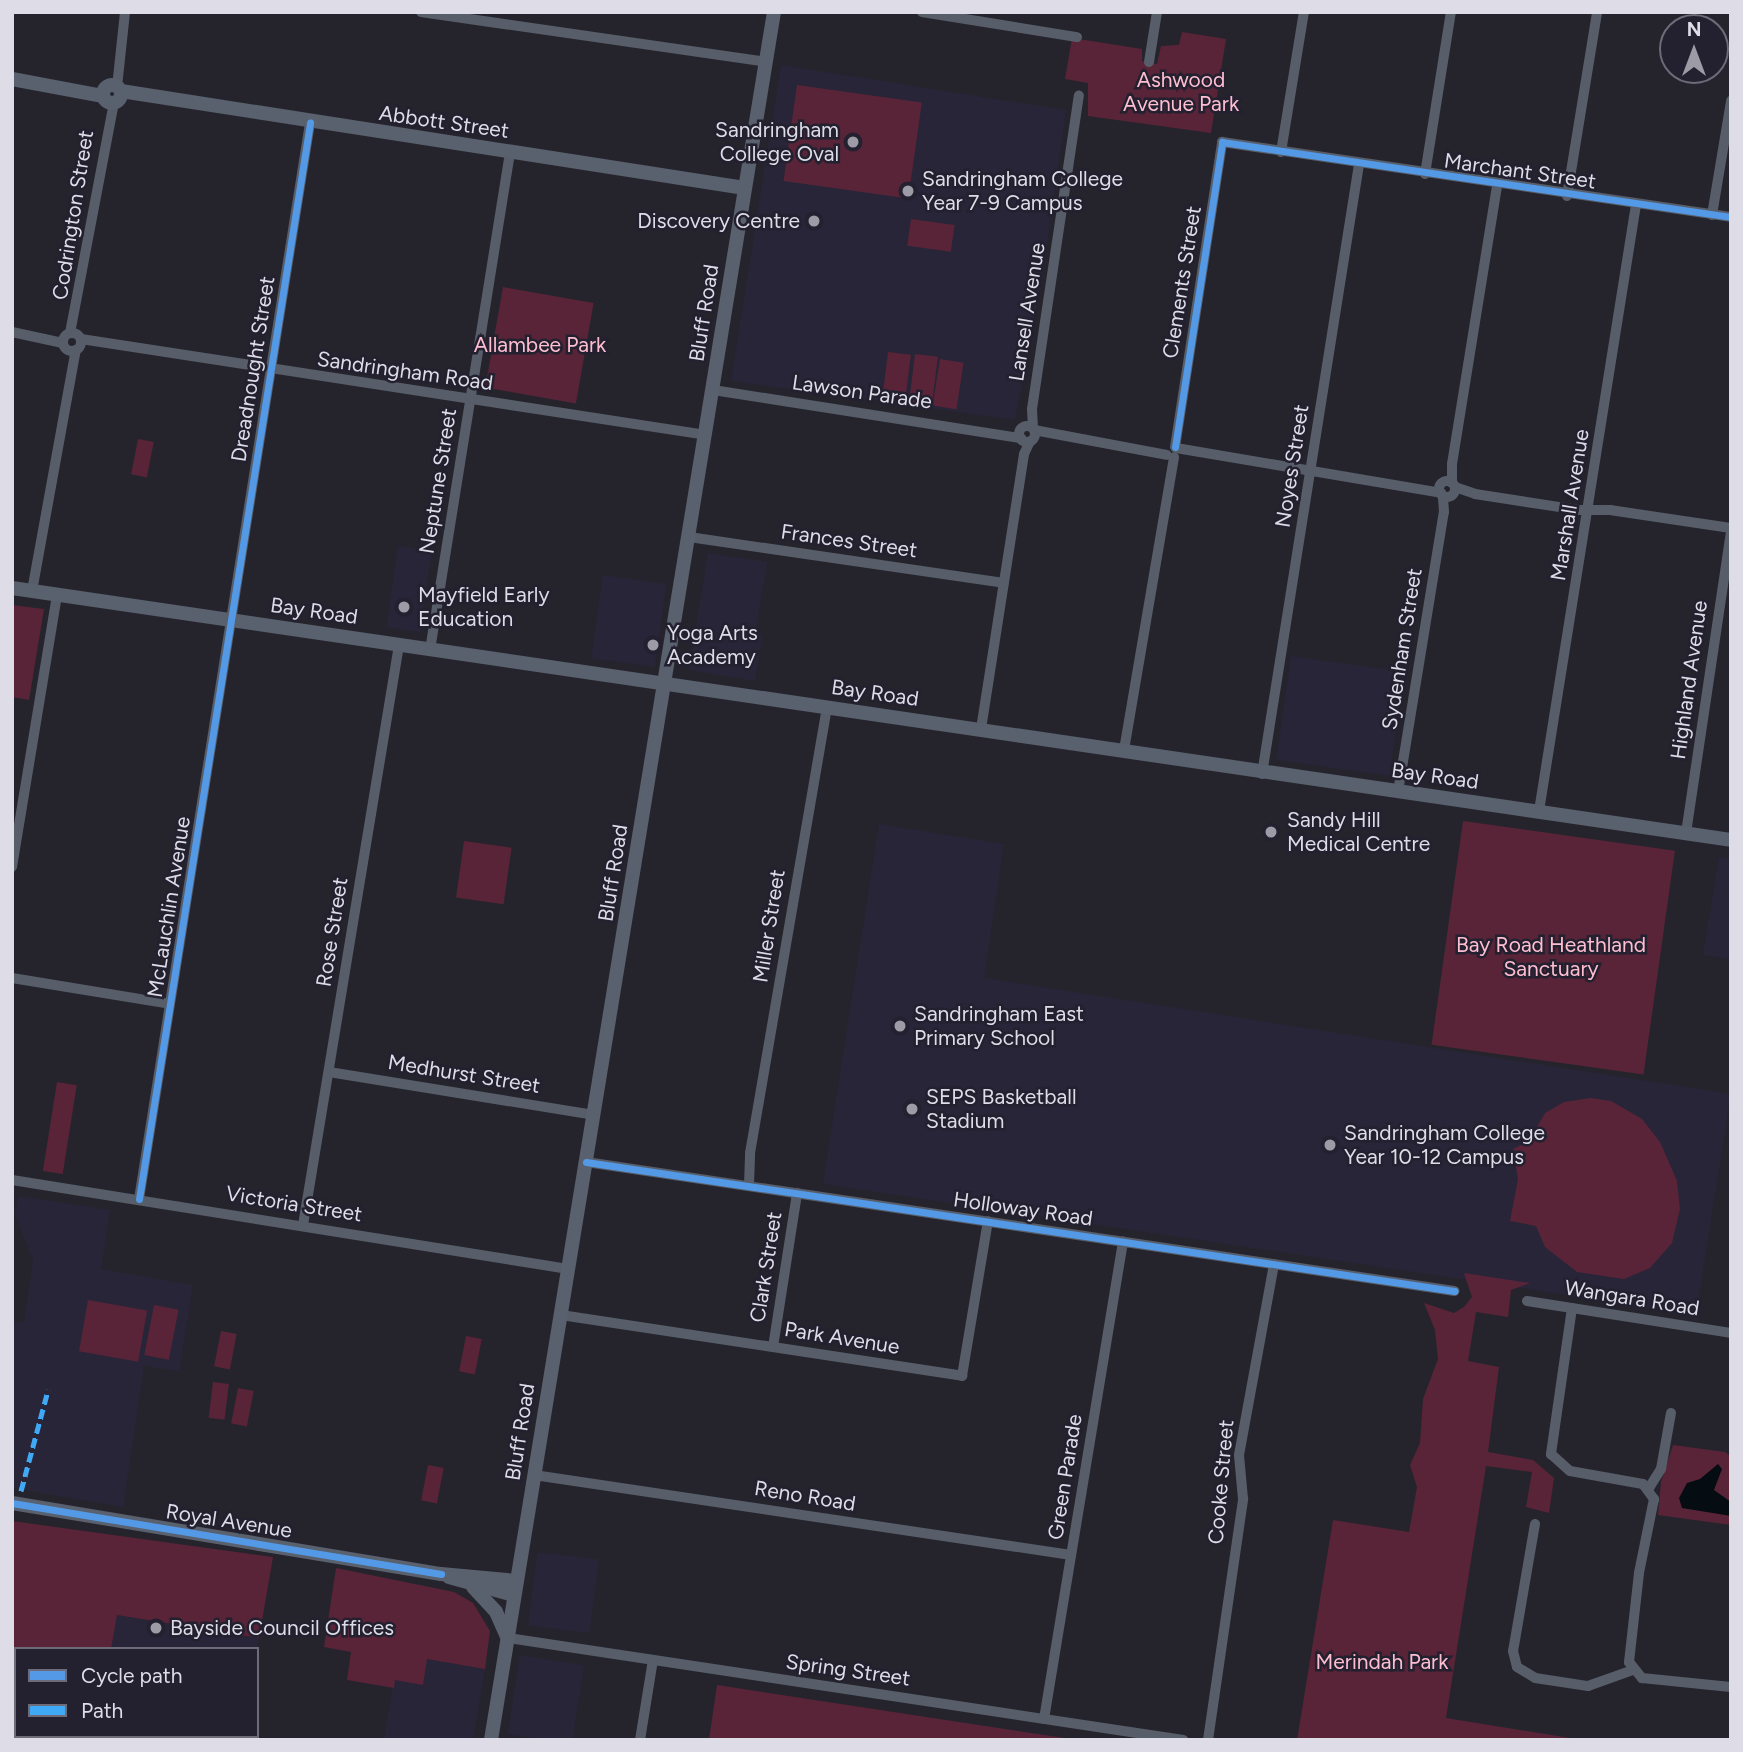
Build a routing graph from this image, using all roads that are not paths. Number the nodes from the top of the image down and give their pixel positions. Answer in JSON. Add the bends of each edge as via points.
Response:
{"nodes":[{"id":1,"x":125,"y":12,"type":"edge"},
{"id":2,"x":421,"y":12,"type":"edge"},
{"id":3,"x":774,"y":12,"type":"edge"},
{"id":4,"x":922,"y":12,"type":"edge"},
{"id":5,"x":1157,"y":12,"type":"edge"},
{"id":6,"x":1304,"y":12,"type":"edge"},
{"id":7,"x":1451,"y":12,"type":"edge"},
{"id":8,"x":1597,"y":12,"type":"edge"},
{"id":9,"x":1077,"y":37,"type":"dead end"},
{"id":10,"x":766,"y":62,"type":"junction"},
{"id":11,"x":1149,"y":62,"type":"dead end"},
{"id":12,"x":12,"y":79,"type":"edge"},
{"id":13,"x":112,"y":94,"type":"junction"},
{"id":14,"x":1079,"y":96,"type":"dead end"},
{"id":15,"x":1731,"y":101,"type":"edge"},
{"id":16,"x":310,"y":123,"type":"junction"},
{"id":17,"x":1222,"y":142,"type":"joint"},
{"id":18,"x":1281,"y":152,"type":"junction"},
{"id":19,"x":510,"y":153,"type":"junction"},
{"id":20,"x":1359,"y":164,"type":"junction"},
{"id":21,"x":1425,"y":174,"type":"junction"},
{"id":22,"x":1497,"y":186,"type":"junction"},
{"id":23,"x":745,"y":188,"type":"junction"},
{"id":24,"x":1567,"y":196,"type":"junction"},
{"id":25,"x":1636,"y":205,"type":"junction"},
{"id":26,"x":1713,"y":215,"type":"junction"},
{"id":27,"x":1731,"y":217,"type":"edge"},
{"id":28,"x":12,"y":332,"type":"edge"},
{"id":29,"x":72,"y":341,"type":"junction"},
{"id":30,"x":271,"y":370,"type":"junction"},
{"id":31,"x":713,"y":390,"type":"junction"},
{"id":32,"x":471,"y":400,"type":"junction"},
{"id":33,"x":1027,"y":434,"type":"junction"},
{"id":34,"x":706,"y":435,"type":"junction"},
{"id":35,"x":1172,"y":451,"type":"junction"},
{"id":36,"x":1310,"y":471,"type":"junction"},
{"id":37,"x":1447,"y":490,"type":"junction"},
{"id":38,"x":1589,"y":509,"type":"junction"},
{"id":39,"x":1731,"y":530,"type":"edge"},
{"id":40,"x":689,"y":537,"type":"junction"},
{"id":41,"x":1004,"y":583,"type":"junction"},
{"id":42,"x":12,"y":588,"type":"edge"},
{"id":43,"x":33,"y":591,"type":"junction"},
{"id":44,"x":57,"y":595,"type":"junction"},
{"id":45,"x":233,"y":621,"type":"junction"},
{"id":46,"x":399,"y":645,"type":"junction"},
{"id":47,"x":430,"y":650,"type":"junction"},
{"id":48,"x":666,"y":684,"type":"junction"},
{"id":49,"x":827,"y":707,"type":"junction"},
{"id":50,"x":981,"y":729,"type":"junction"},
{"id":51,"x":1124,"y":750,"type":"junction"},
{"id":52,"x":1262,"y":774,"type":"junction"},
{"id":53,"x":1398,"y":792,"type":"junction"},
{"id":54,"x":1539,"y":811,"type":"junction"},
{"id":55,"x":1686,"y":833,"type":"junction"},
{"id":56,"x":1731,"y":840,"type":"edge"},
{"id":57,"x":12,"y":867,"type":"edge"},
{"id":58,"x":12,"y":978,"type":"edge"},
{"id":59,"x":170,"y":1004,"type":"junction"},
{"id":60,"x":328,"y":1072,"type":"junction"},
{"id":61,"x":594,"y":1115,"type":"junction"},
{"id":62,"x":586,"y":1162,"type":"junction"},
{"id":63,"x":12,"y":1180,"type":"edge"},
{"id":64,"x":745,"y":1184,"type":"junction"},
{"id":65,"x":797,"y":1193,"type":"junction"},
{"id":66,"x":139,"y":1199,"type":"junction"},
{"id":67,"x":988,"y":1221,"type":"junction"},
{"id":68,"x":303,"y":1225,"type":"junction"},
{"id":69,"x":1123,"y":1241,"type":"junction"},
{"id":70,"x":1270,"y":1263,"type":"junction"},
{"id":71,"x":568,"y":1269,"type":"junction"},
{"id":72,"x":1454,"y":1291,"type":"dead end"},
{"id":73,"x":1527,"y":1301,"type":"dead end"},
{"id":74,"x":1572,"y":1308,"type":"junction"},
{"id":75,"x":561,"y":1315,"type":"junction"},
{"id":76,"x":1731,"y":1333,"type":"edge"},
{"id":77,"x":774,"y":1347,"type":"junction"},
{"id":78,"x":1671,"y":1413,"type":"dead end"},
{"id":79,"x":534,"y":1475,"type":"junction"},
{"id":80,"x":1649,"y":1488,"type":"junction"},
{"id":81,"x":12,"y":1503,"type":"edge"},
{"id":82,"x":1535,"y":1524,"type":"dead end"},
{"id":83,"x":1071,"y":1555,"type":"junction"},
{"id":84,"x":441,"y":1574,"type":"junction"},
{"id":85,"x":473,"y":1587,"type":"junction"},
{"id":86,"x":515,"y":1588,"type":"junction"},
{"id":87,"x":508,"y":1639,"type":"junction"},
{"id":88,"x":653,"y":1660,"type":"junction"},
{"id":89,"x":1633,"y":1670,"type":"junction"},
{"id":90,"x":1731,"y":1687,"type":"edge"},
{"id":91,"x":1210,"y":1711,"type":"junction"},
{"id":92,"x":1044,"y":1719,"type":"junction"},
{"id":93,"x":491,"y":1740,"type":"edge"},
{"id":94,"x":640,"y":1740,"type":"edge"},
{"id":95,"x":1183,"y":1740,"type":"edge"},
{"id":96,"x":1202,"y":1740,"type":"edge"},
{"id":97,"x":1209,"y":1740,"type":"edge"}],
"edges":[{"from":1,"to":13,"type":"street","name":"Codrington Street"},
{"from":2,"to":10,"type":"street"},
{"from":3,"to":10,"type":"main road","name":"Bluff Road"},
{"from":4,"to":9,"type":"street"},
{"from":5,"to":11,"type":"street"},
{"from":6,"to":18,"type":"street"},
{"from":7,"to":21,"type":"street"},
{"from":8,"to":24,"type":"street"},
{"from":10,"to":23,"type":"main road","name":"Bluff Road"},
{"from":12,"to":13,"type":"main road","name":"Abbott Street"},
{"from":13,"to":16,"type":"main road","name":"Abbott Street"},
{"from":13,"to":29,"type":"street","name":"Codrington Street"},
{"from":14,"to":33,"type":"street","name":"Lansell Avenue"},
{"from":15,"to":26,"type":"street"},
{"from":16,"to":19,"type":"main road","name":"Abbott Street"},
{"from":16,"to":30,"type":"street","name":"Dreadnought Street"},
{"from":17,"to":18,"type":"street","name":"Marchant Street"},
{"from":17,"to":35,"type":"street","name":"Clements Street"},
{"from":18,"to":20,"type":"street","name":"Marchant Street"},
{"from":19,"to":23,"type":"main road","name":"Abbott Street"},
{"from":19,"to":32,"type":"street","name":"Neptune Street"},
{"from":20,"to":21,"type":"street","name":"Marchant Street"},
{"from":20,"to":36,"type":"street","name":"Noyes Street"},
{"from":21,"to":22,"type":"street","name":"Marchant Street"},
{"from":22,"to":24,"type":"street","name":"Marchant Street"},
{"from":22,"to":37,"type":"street","name":"Sydenham Street"},
{"from":23,"to":31,"type":"main road","name":"Bluff Road"},
{"from":24,"to":25,"type":"street","name":"Marchant Street"},
{"from":25,"to":26,"type":"street","name":"Marchant Street"},
{"from":25,"to":38,"type":"street","name":"Marshall Avenue"},
{"from":26,"to":27,"type":"street","name":"Marchant Street"},
{"from":28,"to":29,"type":"street","name":"Sandringham Road"},
{"from":29,"to":30,"type":"street","name":"Sandringham Road"},
{"from":29,"to":43,"type":"street","name":"Codrington Street"},
{"from":30,"to":32,"type":"street","name":"Sandringham Road"},
{"from":30,"to":45,"type":"street","name":"Dreadnought Street"},
{"from":31,"to":33,"type":"street","name":"Lawson Parade"},
{"from":31,"to":34,"type":"main road","name":"Bluff Road"},
{"from":32,"to":34,"type":"street","name":"Sandringham Road"},
{"from":32,"to":47,"type":"street","name":"Neptune Street"},
{"from":33,"to":35,"type":"street","name":"Lawson Parade"},
{"from":33,"to":41,"type":"street","name":"Lansell Avenue"},
{"from":34,"to":40,"type":"main road","name":"Bluff Road"},
{"from":35,"to":36,"type":"street","name":"Lawson Parade"},
{"from":35,"to":51,"type":"street","name":"Clements Street"},
{"from":36,"to":37,"type":"street","name":"Lawson Parade"},
{"from":36,"to":52,"type":"street","name":"Noyes Street"},
{"from":37,"to":38,"type":"street","name":"Lawson Parade"},
{"from":37,"to":53,"type":"street","name":"Sydenham Street"},
{"from":38,"to":39,"type":"street","name":"Lawson Parade"},
{"from":38,"to":54,"type":"street","name":"Marshall Avenue"},
{"from":39,"to":55,"type":"street","name":"Highland Avenue"},
{"from":40,"to":41,"type":"street","name":"Frances Street"},
{"from":40,"to":48,"type":"main road","name":"Bluff Road"},
{"from":41,"to":50,"type":"street","name":"Lansell Avenue"},
{"from":42,"to":43,"type":"main road","name":"Bay Road"},
{"from":43,"to":44,"type":"main road","name":"Bay Road"},
{"from":44,"to":45,"type":"main road","name":"Bay Road"},
{"from":44,"to":57,"type":"street"},
{"from":45,"to":46,"type":"main road","name":"Bay Road"},
{"from":45,"to":59,"type":"street","name":"McLauchlin Avenue"},
{"from":46,"to":47,"type":"main road","name":"Bay Road"},
{"from":46,"to":60,"type":"street","name":"Rose Street"},
{"from":47,"to":48,"type":"main road","name":"Bay Road"},
{"from":48,"to":49,"type":"main road","name":"Bay Road"},
{"from":48,"to":61,"type":"main road","name":"Bluff Road"},
{"from":49,"to":50,"type":"main road","name":"Bay Road"},
{"from":49,"to":64,"type":"street","name":"Miller Street"},
{"from":50,"to":51,"type":"main road","name":"Bay Road"},
{"from":51,"to":52,"type":"main road","name":"Bay Road"},
{"from":52,"to":53,"type":"main road","name":"Bay Road"},
{"from":53,"to":54,"type":"main road","name":"Bay Road"},
{"from":54,"to":55,"type":"main road","name":"Bay Road"},
{"from":55,"to":56,"type":"main road","name":"Bay Road"},
{"from":58,"to":59,"type":"street"},
{"from":59,"to":66,"type":"street","name":"McLauchlin Avenue"},
{"from":60,"to":61,"type":"street","name":"Medhurst Street"},
{"from":60,"to":68,"type":"street","name":"Rose Street"},
{"from":61,"to":62,"type":"main road","name":"Bluff Road"},
{"from":62,"to":64,"type":"street","name":"Holloway Road"},
{"from":62,"to":71,"type":"main road","name":"Bluff Road"},
{"from":63,"to":66,"type":"street","name":"Victoria Street"},
{"from":64,"to":65,"type":"street","name":"Holloway Road"},
{"from":65,"to":67,"type":"street","name":"Holloway Road"},
{"from":65,"to":77,"type":"street","name":"Clark Street"},
{"from":66,"to":68,"type":"street","name":"Victoria Street"},
{"from":67,"to":69,"type":"street","name":"Holloway Road"},
{"from":67,"to":77,"type":"street","name":"Park Avenue","via":[[962,1376]]},
{"from":68,"to":71,"type":"street","name":"Victoria Street"},
{"from":69,"to":70,"type":"street","name":"Holloway Road"},
{"from":69,"to":83,"type":"street","name":"Green Parade"},
{"from":70,"to":72,"type":"street","name":"Holloway Road"},
{"from":70,"to":91,"type":"street","name":"Cooke Street","via":[[1239,1455],[1243,1499]]},
{"from":71,"to":75,"type":"main road","name":"Bluff Road"},
{"from":73,"to":74,"type":"street","name":"Wangara Road"},
{"from":74,"to":76,"type":"street","name":"Wangara Road"},
{"from":74,"to":80,"type":"street","via":[[1551,1454],[1565,1469],[1637,1481]]},
{"from":75,"to":77,"type":"street","name":"Park Avenue"},
{"from":75,"to":79,"type":"main road","name":"Bluff Road"},
{"from":78,"to":80,"type":"street","via":[[1661,1469]]},
{"from":79,"to":83,"type":"street","name":"Reno Road"},
{"from":79,"to":86,"type":"main road","name":"Bluff Road"},
{"from":80,"to":89,"type":"street","via":[[1654,1508],[1642,1555],[1629,1652]]},
{"from":81,"to":84,"type":"main road","name":"Royal Avenue"},
{"from":82,"to":89,"type":"street","via":[[1513,1651],[1517,1667],[1535,1678],[1588,1686]]},
{"from":83,"to":92,"type":"street","name":"Green Parade"},
{"from":84,"to":85,"type":"main road","name":"Royal Avenue"},
{"from":84,"to":86,"type":"main road","name":"Royal Avenue"},
{"from":85,"to":86,"type":"main road","name":"Royal Avenue"},
{"from":85,"to":87,"type":"main road","via":[[496,1612]]},
{"from":86,"to":87,"type":"main road","name":"Bluff Road"},
{"from":87,"to":88,"type":"street","name":"Spring Street"},
{"from":87,"to":93,"type":"main road","name":"Bluff Road"},
{"from":88,"to":92,"type":"street","name":"Spring Street"},
{"from":88,"to":94,"type":"street"},
{"from":89,"to":90,"type":"street","via":[[1648,1680]]},
{"from":91,"to":96,"type":"street","name":"Cooke Street"},
{"from":91,"to":97,"type":"street","name":"Cooke Street"},
{"from":92,"to":95,"type":"street","name":"Spring Street"}]}
